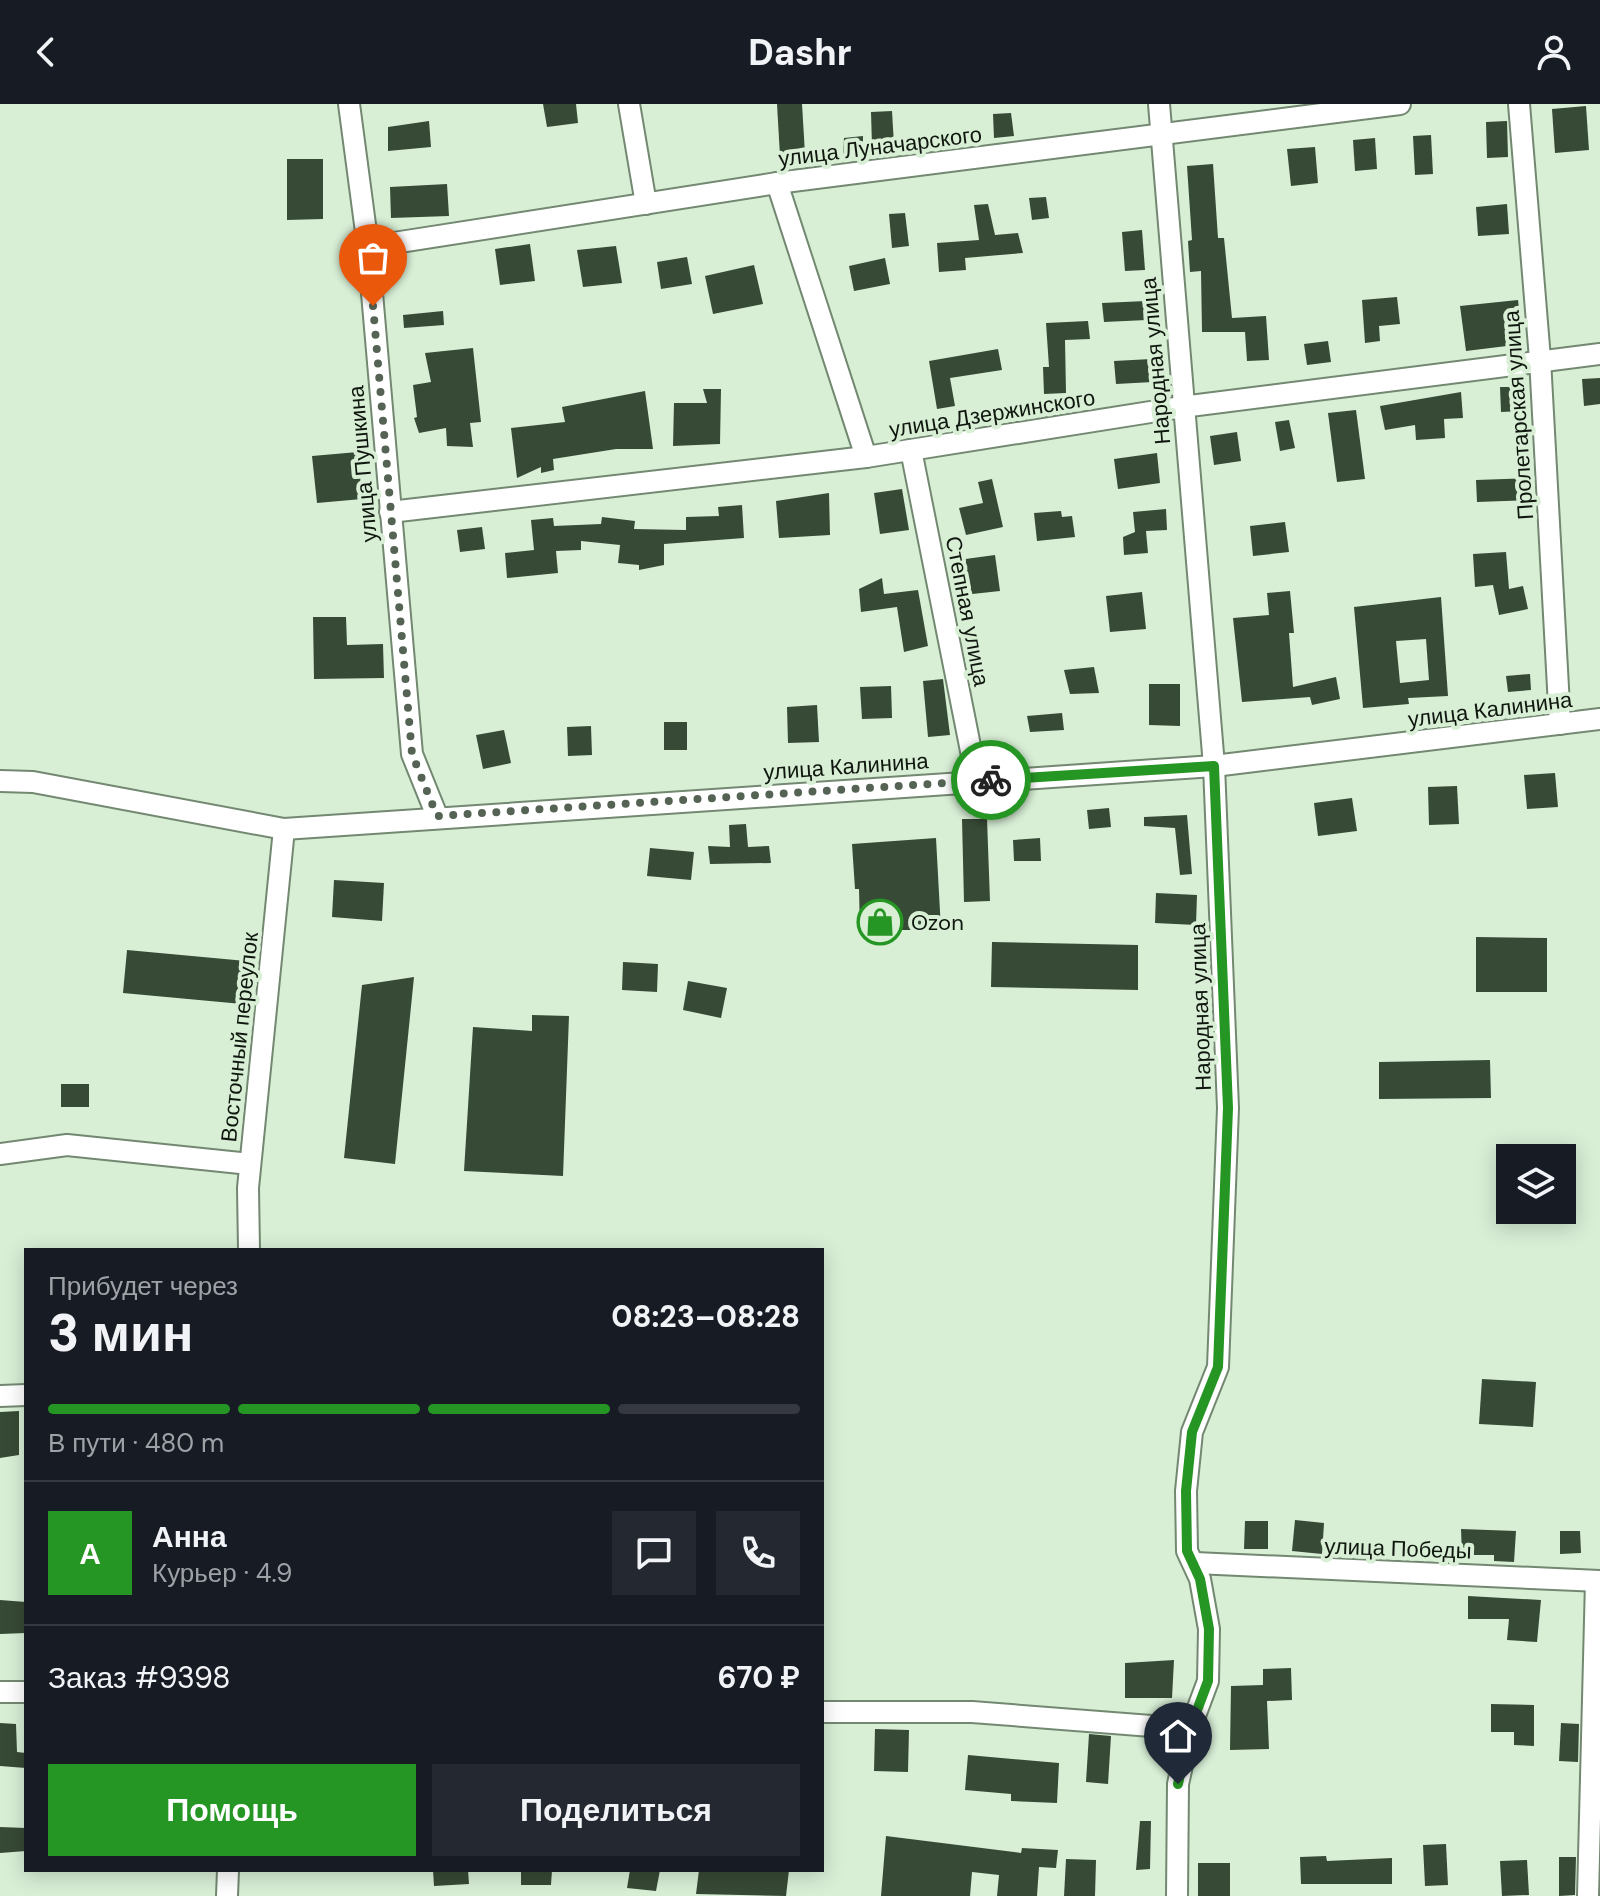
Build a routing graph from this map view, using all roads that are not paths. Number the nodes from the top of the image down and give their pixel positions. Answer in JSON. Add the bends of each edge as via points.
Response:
{"nodes":[{"id":1,"x":349,"y":104,"type":"edge"},
{"id":2,"x":629,"y":104,"type":"edge"},
{"id":3,"x":1159,"y":104,"type":"edge"},
{"id":4,"x":1400,"y":104,"type":"edge"},
{"id":5,"x":1519,"y":104,"type":"edge"},
{"id":6,"x":1161,"y":134,"type":"junction"},
{"id":7,"x":777,"y":183,"type":"junction"},
{"id":8,"x":646,"y":204,"type":"junction"},
{"id":9,"x":368,"y":247,"type":"junction"},
{"id":10,"x":1600,"y":354,"type":"edge"},
{"id":11,"x":1540,"y":359,"type":"junction"},
{"id":12,"x":1182,"y":407,"type":"junction"},
{"id":13,"x":911,"y":450,"type":"junction"},
{"id":14,"x":866,"y":457,"type":"junction"},
{"id":15,"x":390,"y":512,"type":"junction"},
{"id":16,"x":1600,"y":719,"type":"edge"},
{"id":17,"x":1560,"y":724,"type":"junction"},
{"id":18,"x":1214,"y":766,"type":"junction"},
{"id":19,"x":0,"y":781,"type":"edge"},
{"id":20,"x":977,"y":781,"type":"junction"},
{"id":21,"x":437,"y":816,"type":"junction"},
{"id":22,"x":284,"y":829,"type":"junction"},
{"id":23,"x":0,"y":1154,"type":"edge"},
{"id":24,"x":250,"y":1164,"type":"junction"},
{"id":25,"x":249,"y":1248,"type":"edge"},
{"id":26,"x":24,"y":1395,"type":"edge"},
{"id":27,"x":0,"y":1396,"type":"edge"},
{"id":28,"x":1195,"y":1563,"type":"junction"},
{"id":29,"x":1598,"y":1581,"type":"edge"},
{"id":30,"x":0,"y":1692,"type":"edge"},
{"id":31,"x":24,"y":1692,"type":"edge"},
{"id":32,"x":824,"y":1712,"type":"edge"},
{"id":33,"x":1190,"y":1729,"type":"junction"},
{"id":34,"x":228,"y":1872,"type":"edge"},
{"id":35,"x":227,"y":1896,"type":"edge"},
{"id":36,"x":1177,"y":1896,"type":"edge"},
{"id":37,"x":1588,"y":1896,"type":"edge"}],
"edges":[{"from":1,"to":9,"type":"street","name":"улица Пушкина"},
{"from":2,"to":8,"type":"street"},
{"from":3,"to":6,"type":"street","name":"Народная улица"},
{"from":4,"to":6,"type":"street","name":"улица Луначарского"},
{"from":5,"to":11,"type":"street","name":"Пролетарская улица"},
{"from":6,"to":7,"type":"street","name":"улица Луначарского"},
{"from":6,"to":12,"type":"street","name":"Народная улица"},
{"from":7,"to":8,"type":"street","name":"улица Луначарского"},
{"from":7,"to":14,"type":"street"},
{"from":8,"to":9,"type":"street","name":"улица Луначарского"},
{"from":9,"to":15,"type":"street","name":"улица Пушкина"},
{"from":10,"to":11,"type":"street","name":"улица Дзержинского"},
{"from":11,"to":12,"type":"street","name":"улица Дзержинского"},
{"from":11,"to":17,"type":"street","name":"Пролетарская улица"},
{"from":12,"to":13,"type":"street","name":"улица Дзержинского"},
{"from":12,"to":18,"type":"street","name":"Народная улица"},
{"from":13,"to":14,"type":"street","name":"улица Дзержинского"},
{"from":13,"to":20,"type":"street","name":"Степная улица"},
{"from":14,"to":15,"type":"street","name":"улица Дзержинского"},
{"from":15,"to":21,"type":"street","name":"улица Пушкина","via":[[412,754]]},
{"from":16,"to":17,"type":"street","name":"улица Калинина"},
{"from":17,"to":18,"type":"street","name":"улица Калинина"},
{"from":18,"to":20,"type":"street","name":"улица Калинина"},
{"from":18,"to":28,"type":"street","name":"Народная улица","via":[[1228,1108],[1218,1367],[1192,1432],[1186,1491],[1187,1551]]},
{"from":19,"to":22,"type":"street","name":"улица Калинина","via":[[33,782]]},
{"from":20,"to":21,"type":"street","name":"улица Калинина"},
{"from":21,"to":22,"type":"street","name":"улица Калинина"},
{"from":22,"to":24,"type":"street","name":"Восточный переулок"},
{"from":23,"to":24,"type":"street","via":[[67,1145]]},
{"from":24,"to":25,"type":"street","name":"Восточный переулок"},
{"from":26,"to":27,"type":"street"},
{"from":28,"to":29,"type":"street","name":"улица Победы"},
{"from":28,"to":33,"type":"street","name":"Народная улица","via":[[1209,1629],[1208,1681]]},
{"from":29,"to":37,"type":"street"},
{"from":30,"to":31,"type":"street"},
{"from":32,"to":33,"type":"street","via":[[972,1712]]},
{"from":33,"to":36,"type":"street","name":"Народная улица","via":[[1178,1784]]},
{"from":34,"to":35,"type":"street"}]}
